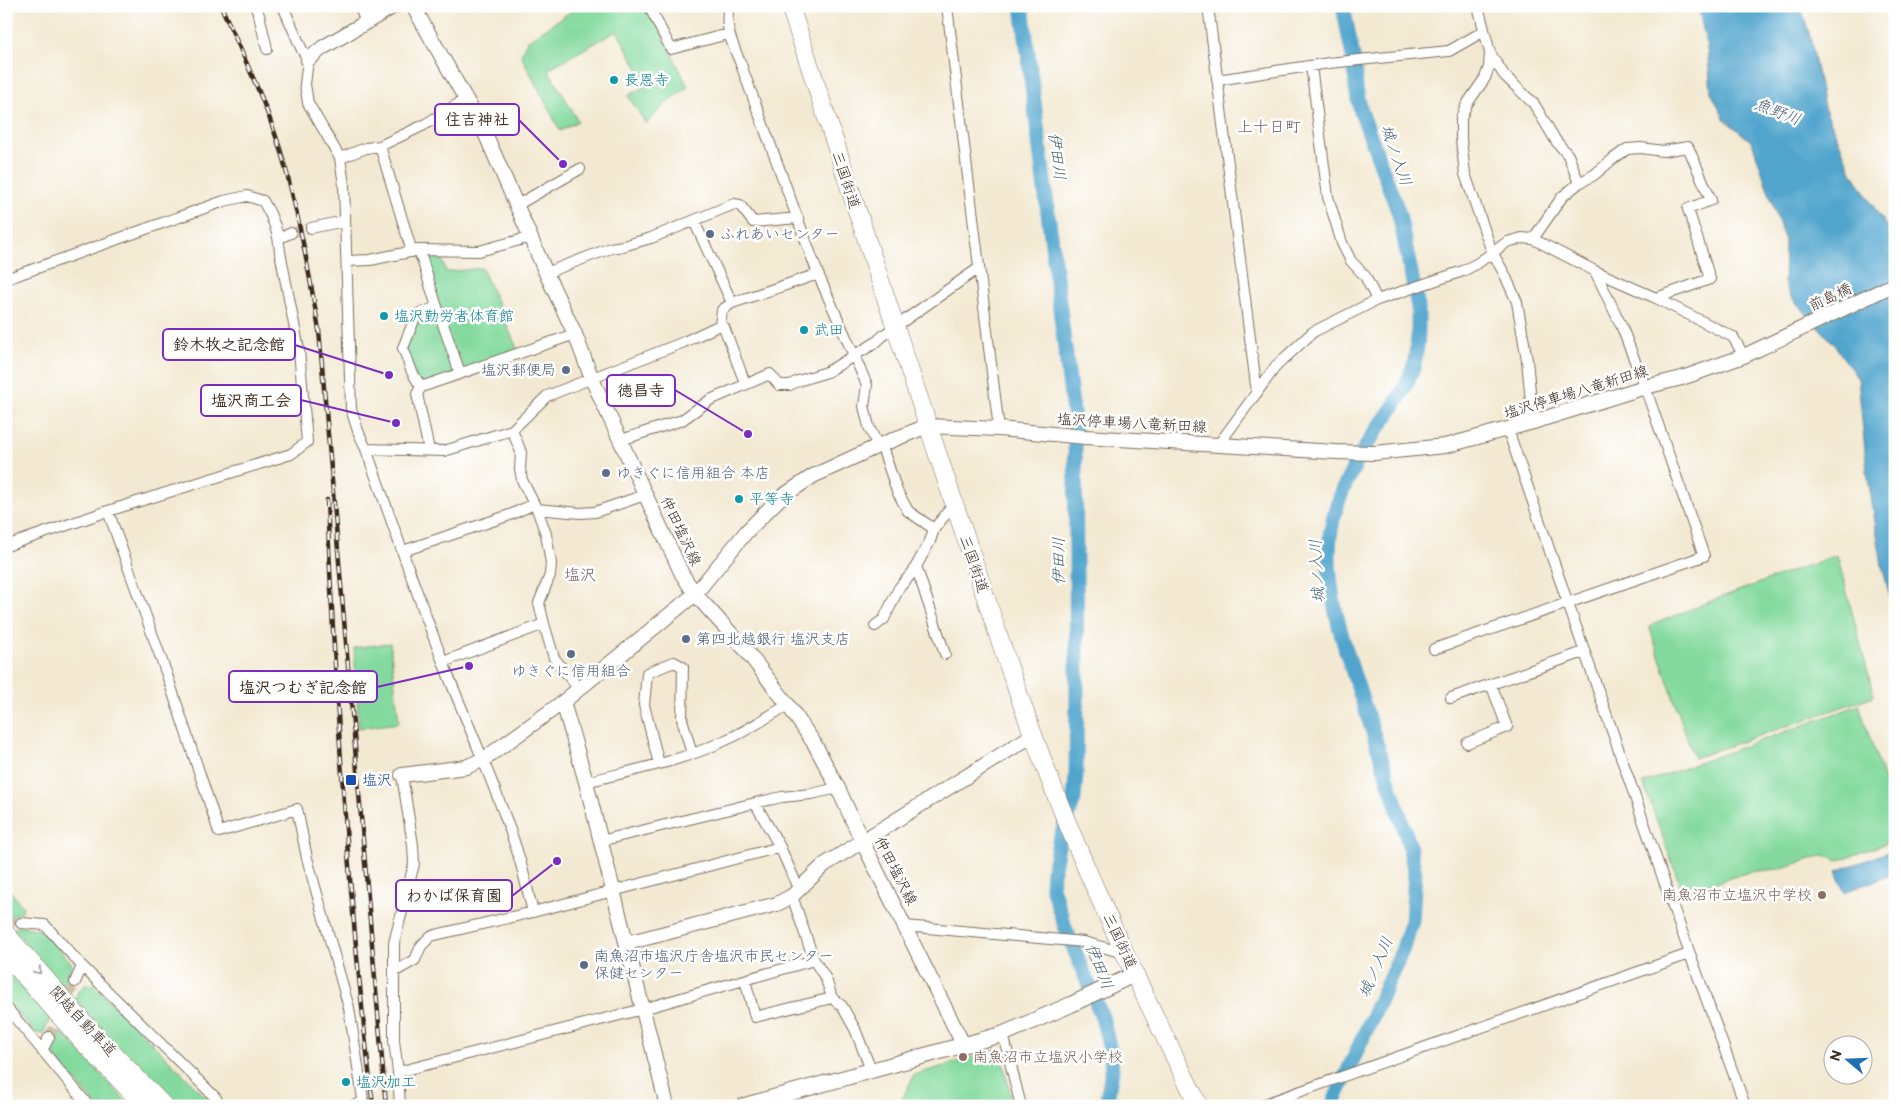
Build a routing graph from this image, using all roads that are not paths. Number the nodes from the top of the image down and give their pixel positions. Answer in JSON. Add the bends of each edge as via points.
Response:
{"nodes":[{"id":1,"x":255,"y":6,"type":"edge"},
{"id":2,"x":283,"y":6,"type":"edge"},
{"id":3,"x":359,"y":6,"type":"edge"},
{"id":4,"x":394,"y":6,"type":"edge"},
{"id":5,"x":413,"y":6,"type":"edge"},
{"id":6,"x":649,"y":6,"type":"edge"},
{"id":7,"x":729,"y":6,"type":"edge"},
{"id":8,"x":790,"y":6,"type":"edge"},
{"id":9,"x":947,"y":6,"type":"edge"},
{"id":10,"x":1208,"y":6,"type":"edge"},
{"id":11,"x":1478,"y":6,"type":"edge"},
{"id":12,"x":366,"y":22,"type":"junction"},
{"id":13,"x":1484,"y":31,"type":"junction"},
{"id":14,"x":728,"y":34,"type":"junction"},
{"id":15,"x":267,"y":49,"type":"dead end"},
{"id":16,"x":1490,"y":53,"type":"junction"},
{"id":17,"x":308,"y":60,"type":"junction"},
{"id":18,"x":1311,"y":66,"type":"junction"},
{"id":19,"x":1217,"y":80,"type":"junction"},
{"id":20,"x":466,"y":99,"type":"junction"},
{"id":21,"x":380,"y":146,"type":"junction"},
{"id":22,"x":340,"y":158,"type":"junction"},
{"id":23,"x":580,"y":169,"type":"dead end"},
{"id":24,"x":1579,"y":183,"type":"junction"},
{"id":25,"x":517,"y":205,"type":"junction"},
{"id":26,"x":798,"y":218,"type":"junction"},
{"id":27,"x":344,"y":221,"type":"junction"},
{"id":28,"x":694,"y":221,"type":"junction"},
{"id":29,"x":311,"y":228,"type":"tunnel mouth"},
{"id":30,"x":290,"y":233,"type":"tunnel mouth"},
{"id":31,"x":531,"y":237,"type":"junction"},
{"id":32,"x":280,"y":238,"type":"junction"},
{"id":33,"x":1533,"y":239,"type":"junction"},
{"id":34,"x":416,"y":251,"type":"junction"},
{"id":35,"x":1492,"y":252,"type":"junction"},
{"id":36,"x":346,"y":261,"type":"junction"},
{"id":37,"x":979,"y":268,"type":"junction"},
{"id":38,"x":1595,"y":271,"type":"junction"},
{"id":39,"x":546,"y":273,"type":"junction"},
{"id":40,"x":818,"y":274,"type":"junction"},
{"id":41,"x":6,"y":279,"type":"edge"},
{"id":42,"x":1895,"y":284,"type":"edge"},
{"id":43,"x":1656,"y":298,"type":"junction"},
{"id":44,"x":1377,"y":300,"type":"junction"},
{"id":45,"x":732,"y":303,"type":"junction"},
{"id":46,"x":437,"y":308,"type":"junction"},
{"id":47,"x":720,"y":325,"type":"junction"},
{"id":48,"x":896,"y":326,"type":"junction"},
{"id":49,"x":575,"y":334,"type":"junction"},
{"id":50,"x":1780,"y":338,"type":"joint"},
{"id":51,"x":1744,"y":356,"type":"junction"},
{"id":52,"x":853,"y":357,"type":"junction"},
{"id":53,"x":460,"y":373,"type":"junction"},
{"id":54,"x":592,"y":379,"type":"junction"},
{"id":55,"x":745,"y":383,"type":"junction"},
{"id":56,"x":422,"y":386,"type":"junction"},
{"id":57,"x":1645,"y":387,"type":"junction"},
{"id":58,"x":1257,"y":393,"type":"junction"},
{"id":59,"x":1533,"y":422,"type":"junction"},
{"id":60,"x":927,"y":426,"type":"junction"},
{"id":61,"x":999,"y":429,"type":"junction"},
{"id":62,"x":512,"y":430,"type":"junction"},
{"id":63,"x":1508,"y":430,"type":"junction"},
{"id":64,"x":621,"y":440,"type":"junction"},
{"id":65,"x":1219,"y":444,"type":"junction"},
{"id":66,"x":880,"y":445,"type":"junction"},
{"id":67,"x":366,"y":449,"type":"junction"},
{"id":68,"x":429,"y":450,"type":"junction"},
{"id":69,"x":645,"y":495,"type":"junction"},
{"id":70,"x":954,"y":504,"type":"junction"},
{"id":71,"x":536,"y":507,"type":"junction"},
{"id":72,"x":108,"y":512,"type":"junction"},
{"id":73,"x":934,"y":529,"type":"junction"},
{"id":74,"x":6,"y":546,"type":"edge"},
{"id":75,"x":403,"y":551,"type":"junction"},
{"id":76,"x":916,"y":566,"type":"junction"},
{"id":77,"x":695,"y":594,"type":"junction"},
{"id":78,"x":1568,"y":602,"type":"junction"},
{"id":79,"x":544,"y":624,"type":"junction"},
{"id":80,"x":875,"y":626,"type":"dead end"},
{"id":81,"x":1434,"y":648,"type":"dead end"},
{"id":82,"x":1584,"y":652,"type":"junction"},
{"id":83,"x":945,"y":654,"type":"dead end"},
{"id":84,"x":443,"y":662,"type":"junction"},
{"id":85,"x":1491,"y":684,"type":"junction"},
{"id":86,"x":579,"y":689,"type":"junction"},
{"id":87,"x":1451,"y":698,"type":"dead end"},
{"id":88,"x":563,"y":702,"type":"junction"},
{"id":89,"x":788,"y":705,"type":"junction"},
{"id":90,"x":1033,"y":735,"type":"junction"},
{"id":91,"x":1467,"y":743,"type":"dead end"},
{"id":92,"x":692,"y":754,"type":"junction"},
{"id":93,"x":484,"y":759,"type":"junction"},
{"id":94,"x":659,"y":764,"type":"junction"},
{"id":95,"x":402,"y":775,"type":"joint"},
{"id":96,"x":586,"y":782,"type":"junction"},
{"id":97,"x":838,"y":788,"type":"junction"},
{"id":98,"x":754,"y":803,"type":"junction"},
{"id":99,"x":600,"y":841,"type":"junction"},
{"id":100,"x":862,"y":841,"type":"junction"},
{"id":101,"x":780,"y":847,"type":"junction"},
{"id":102,"x":613,"y":892,"type":"junction"},
{"id":103,"x":795,"y":893,"type":"junction"},
{"id":104,"x":533,"y":912,"type":"junction"},
{"id":105,"x":20,"y":923,"type":"tunnel mouth"},
{"id":106,"x":905,"y":926,"type":"junction"},
{"id":107,"x":6,"y":934,"type":"tunnel mouth"},
{"id":108,"x":626,"y":942,"type":"junction"},
{"id":109,"x":1084,"y":942,"type":"junction"},
{"id":110,"x":1124,"y":953,"type":"junction"},
{"id":111,"x":1689,"y":954,"type":"junction"},
{"id":112,"x":6,"y":955,"type":"edge"},
{"id":113,"x":814,"y":960,"type":"junction"},
{"id":114,"x":82,"y":966,"type":"junction"},
{"id":115,"x":394,"y":972,"type":"junction"},
{"id":116,"x":1135,"y":974,"type":"junction"},
{"id":117,"x":745,"y":980,"type":"junction"},
{"id":118,"x":75,"y":982,"type":"tunnel mouth"},
{"id":119,"x":1107,"y":987,"type":"junction"},
{"id":120,"x":832,"y":998,"type":"junction"},
{"id":121,"x":6,"y":1007,"type":"edge"},
{"id":122,"x":643,"y":1008,"type":"junction"},
{"id":123,"x":1003,"y":1034,"type":"junction"},
{"id":124,"x":49,"y":1037,"type":"tunnel mouth"},
{"id":125,"x":963,"y":1044,"type":"junction"},
{"id":126,"x":42,"y":1051,"type":"junction"},
{"id":127,"x":871,"y":1070,"type":"junction"},
{"id":128,"x":398,"y":1072,"type":"junction"},
{"id":129,"x":364,"y":1104,"type":"edge"},
{"id":130,"x":89,"y":1106,"type":"edge"},
{"id":131,"x":145,"y":1106,"type":"edge"},
{"id":132,"x":164,"y":1106,"type":"edge"},
{"id":133,"x":218,"y":1106,"type":"edge"},
{"id":134,"x":352,"y":1106,"type":"edge"},
{"id":135,"x":400,"y":1106,"type":"edge"},
{"id":136,"x":667,"y":1106,"type":"edge"},
{"id":137,"x":743,"y":1106,"type":"edge"},
{"id":138,"x":1022,"y":1106,"type":"edge"},
{"id":139,"x":1199,"y":1106,"type":"edge"},
{"id":140,"x":1259,"y":1106,"type":"edge"},
{"id":141,"x":1739,"y":1106,"type":"edge"}],
"edges":[{"from":1,"to":15,"type":"street"},
{"from":2,"to":17,"type":"street"},
{"from":3,"to":12,"type":"street"},
{"from":4,"to":12,"type":"main road"},
{"from":5,"to":20,"type":"main road","name":"仲田塩沢線"},
{"from":6,"to":14,"type":"street","via":[[671,49]]},
{"from":7,"to":14,"type":"street"},
{"from":8,"to":48,"type":"highway","name":"三国街道"},
{"from":9,"to":37,"type":"street"},
{"from":10,"to":19,"type":"street"},
{"from":11,"to":13,"type":"street"},
{"from":12,"to":17,"type":"main road"},
{"from":13,"to":16,"type":"street"},
{"from":13,"to":18,"type":"street","via":[[1449,51]]},
{"from":14,"to":26,"type":"street"},
{"from":16,"to":24,"type":"street","via":[[1504,74],[1534,104],[1568,155]]},
{"from":16,"to":35,"type":"street","via":[[1485,78],[1461,118],[1461,138],[1465,174]]},
{"from":17,"to":22,"type":"street","via":[[305,84],[308,103]]},
{"from":18,"to":19,"type":"street"},
{"from":18,"to":44,"type":"street","via":[[1328,197],[1351,262],[1365,276]]},
{"from":19,"to":58,"type":"street"},
{"from":20,"to":21,"type":"street","via":[[424,125]]},
{"from":20,"to":25,"type":"main road","name":"仲田塩沢線"},
{"from":21,"to":22,"type":"street"},
{"from":21,"to":34,"type":"street"},
{"from":22,"to":27,"type":"street"},
{"from":23,"to":25,"type":"street"},
{"from":24,"to":33,"type":"street","via":[[1562,197]]},
{"from":24,"to":43,"type":"street","via":[[1627,149],[1688,147],[1711,200],[1688,209],[1710,279]]},
{"from":25,"to":31,"type":"main road","name":"仲田塩沢線"},
{"from":26,"to":28,"type":"street","via":[[754,222],[740,205],[734,204]]},
{"from":26,"to":40,"type":"street"},
{"from":27,"to":29,"type":"street"},
{"from":27,"to":36,"type":"street"},
{"from":28,"to":39,"type":"street"},
{"from":28,"to":45,"type":"street"},
{"from":30,"to":32,"type":"street"},
{"from":31,"to":34,"type":"street","via":[[479,251]]},
{"from":31,"to":39,"type":"main road","name":"仲田塩沢線"},
{"from":32,"to":41,"type":"street","via":[[263,201],[247,196]]},
{"from":32,"to":72,"type":"street","via":[[300,350],[307,442],[292,454]]},
{"from":33,"to":35,"type":"street","via":[[1507,242]]},
{"from":33,"to":38,"type":"street"},
{"from":34,"to":36,"type":"street"},
{"from":34,"to":46,"type":"street"},
{"from":35,"to":44,"type":"street","via":[[1463,271]]},
{"from":35,"to":59,"type":"street","via":[[1517,302]]},
{"from":36,"to":67,"type":"street","via":[[351,409]]},
{"from":37,"to":48,"type":"street"},
{"from":37,"to":61,"type":"street"},
{"from":38,"to":43,"type":"street"},
{"from":38,"to":57,"type":"street","via":[[1621,325]]},
{"from":39,"to":49,"type":"main road","name":"仲田塩沢線"},
{"from":40,"to":45,"type":"street"},
{"from":40,"to":52,"type":"street"},
{"from":42,"to":50,"type":"main road","name":"前島橋"},
{"from":43,"to":51,"type":"street","via":[[1734,338]]},
{"from":44,"to":58,"type":"street","via":[[1313,332],[1276,366]]},
{"from":45,"to":47,"type":"street","via":[[722,310]]},
{"from":46,"to":53,"type":"street"},
{"from":46,"to":56,"type":"street","via":[[416,315],[403,348],[412,372]]},
{"from":47,"to":54,"type":"street"},
{"from":47,"to":55,"type":"street","via":[[724,327]]},
{"from":48,"to":52,"type":"street"},
{"from":48,"to":60,"type":"highway","name":"三国街道"},
{"from":49,"to":53,"type":"street"},
{"from":49,"to":54,"type":"main road","name":"仲田塩沢線"},
{"from":50,"to":51,"type":"main road","name":"塩沢停車場八竜新田線"},
{"from":51,"to":57,"type":"main road","name":"塩沢停車場八竜新田線"},
{"from":52,"to":55,"type":"street","via":[[828,372],[790,385],[779,386],[770,374]]},
{"from":52,"to":66,"type":"street","via":[[867,385],[864,406],[869,427]]},
{"from":53,"to":56,"type":"street"},
{"from":54,"to":62,"type":"street","via":[[547,396]]},
{"from":54,"to":64,"type":"main road","name":"仲田塩沢線"},
{"from":55,"to":64,"type":"street","via":[[710,400],[682,420]]},
{"from":56,"to":68,"type":"street","via":[[417,394]]},
{"from":57,"to":59,"type":"main road","name":"塩沢停車場八竜新田線"},
{"from":57,"to":78,"type":"street","via":[[1704,556]]},
{"from":58,"to":65,"type":"street"},
{"from":59,"to":63,"type":"main road","name":"塩沢停車場八竜新田線"},
{"from":60,"to":61,"type":"main road","name":"塩沢停車場八竜新田線"},
{"from":60,"to":66,"type":"main road"},
{"from":60,"to":70,"type":"highway","name":"三国街道"},
{"from":61,"to":65,"type":"main road","name":"塩沢停車場八竜新田線","via":[[1060,436]]},
{"from":62,"to":68,"type":"street","via":[[444,451]]},
{"from":62,"to":71,"type":"street","via":[[521,452],[522,480]]},
{"from":63,"to":65,"type":"main road","name":"塩沢停車場八竜新田線","via":[[1445,446],[1375,453]]},
{"from":63,"to":78,"type":"street"},
{"from":64,"to":69,"type":"main road","name":"仲田塩沢線"},
{"from":66,"to":73,"type":"street","via":[[908,511]]},
{"from":66,"to":77,"type":"main road","via":[[812,476],[780,498],[746,532]]},
{"from":67,"to":68,"type":"street"},
{"from":67,"to":75,"type":"street"},
{"from":69,"to":71,"type":"street","via":[[595,512]]},
{"from":69,"to":77,"type":"main road","name":"仲田塩沢線","via":[[682,574]]},
{"from":70,"to":73,"type":"street"},
{"from":70,"to":90,"type":"highway","name":"三国街道"},
{"from":71,"to":75,"type":"street"},
{"from":71,"to":79,"type":"street","via":[[546,534],[550,563],[550,575],[538,603]]},
{"from":72,"to":74,"type":"street"},
{"from":72,"to":129,"type":"street","via":[[219,832],[297,809],[307,858],[349,1008]]},
{"from":73,"to":76,"type":"street"},
{"from":75,"to":84,"type":"street"},
{"from":76,"to":80,"type":"street","via":[[899,588],[886,615]]},
{"from":76,"to":83,"type":"street"},
{"from":77,"to":86,"type":"main road"},
{"from":77,"to":89,"type":"main road","name":"仲田塩沢線","via":[[745,649]]},
{"from":78,"to":81,"type":"street"},
{"from":78,"to":82,"type":"street"},
{"from":79,"to":84,"type":"street"},
{"from":79,"to":86,"type":"street","via":[[554,658]]},
{"from":82,"to":85,"type":"street"},
{"from":82,"to":111,"type":"street"},
{"from":84,"to":93,"type":"street"},
{"from":85,"to":87,"type":"street"},
{"from":85,"to":91,"type":"street","via":[[1507,727]]},
{"from":86,"to":88,"type":"main road"},
{"from":88,"to":93,"type":"main road"},
{"from":88,"to":96,"type":"main road"},
{"from":89,"to":92,"type":"street","via":[[729,739]]},
{"from":89,"to":97,"type":"main road","name":"仲田塩沢線","via":[[814,743]]},
{"from":90,"to":100,"type":"main road"},
{"from":90,"to":110,"type":"highway","name":"三国街道"},
{"from":92,"to":94,"type":"street"},
{"from":92,"to":94,"type":"street","via":[[682,719],[684,667],[674,662],[647,673],[644,705]]},
{"from":93,"to":95,"type":"main road","via":[[466,766]]},
{"from":93,"to":104,"type":"street","via":[[519,855]]},
{"from":94,"to":96,"type":"street"},
{"from":95,"to":115,"type":"street","via":[[414,864],[397,926]]},
{"from":96,"to":99,"type":"main road"},
{"from":97,"to":98,"type":"street"},
{"from":97,"to":100,"type":"main road","name":"仲田塩沢線"},
{"from":98,"to":99,"type":"street"},
{"from":98,"to":101,"type":"street"},
{"from":99,"to":102,"type":"main road"},
{"from":100,"to":103,"type":"main road","via":[[824,866]]},
{"from":100,"to":106,"type":"main road","name":"仲田塩沢線"},
{"from":101,"to":102,"type":"street"},
{"from":101,"to":103,"type":"street"},
{"from":102,"to":104,"type":"street"},
{"from":102,"to":108,"type":"main road"},
{"from":103,"to":108,"type":"main road","via":[[777,904]]},
{"from":103,"to":113,"type":"street"},
{"from":104,"to":115,"type":"street","via":[[431,936],[421,946],[415,960]]},
{"from":105,"to":114,"type":"street","via":[[45,925]]},
{"from":106,"to":109,"type":"street"},
{"from":106,"to":125,"type":"main road","name":"仲田塩沢線"},
{"from":107,"to":132,"type":"highway","name":"関越自動車道","one_way":true,"via":[[92,1032]]},
{"from":108,"to":122,"type":"main road"},
{"from":109,"to":110,"type":"street"},
{"from":109,"to":119,"type":"street","via":[[1091,950]]},
{"from":110,"to":116,"type":"highway","name":"三国街道"},
{"from":111,"to":140,"type":"street"},
{"from":111,"to":141,"type":"street","via":[[1743,1100]]},
{"from":112,"to":131,"type":"highway","name":"関越自動車道"},
{"from":113,"to":117,"type":"street"},
{"from":113,"to":120,"type":"street","via":[[826,979]]},
{"from":114,"to":118,"type":"street"},
{"from":114,"to":133,"type":"street","via":[[216,1098]]},
{"from":115,"to":128,"type":"street","via":[[394,1041]]},
{"from":116,"to":119,"type":"main road"},
{"from":116,"to":139,"type":"highway","name":"三国街道"},
{"from":117,"to":120,"type":"street","via":[[755,1017]]},
{"from":117,"to":122,"type":"street"},
{"from":119,"to":123,"type":"main road"},
{"from":120,"to":127,"type":"street","via":[[842,1006],[855,1029]]},
{"from":121,"to":126,"type":"street"},
{"from":122,"to":128,"type":"street"},
{"from":122,"to":136,"type":"main road"},
{"from":123,"to":125,"type":"main road"},
{"from":123,"to":138,"type":"street"},
{"from":124,"to":126,"type":"street"},
{"from":125,"to":127,"type":"main road"},
{"from":126,"to":130,"type":"street"},
{"from":127,"to":137,"type":"main road"},
{"from":128,"to":135,"type":"street"},
{"from":129,"to":134,"type":"street"}]}
